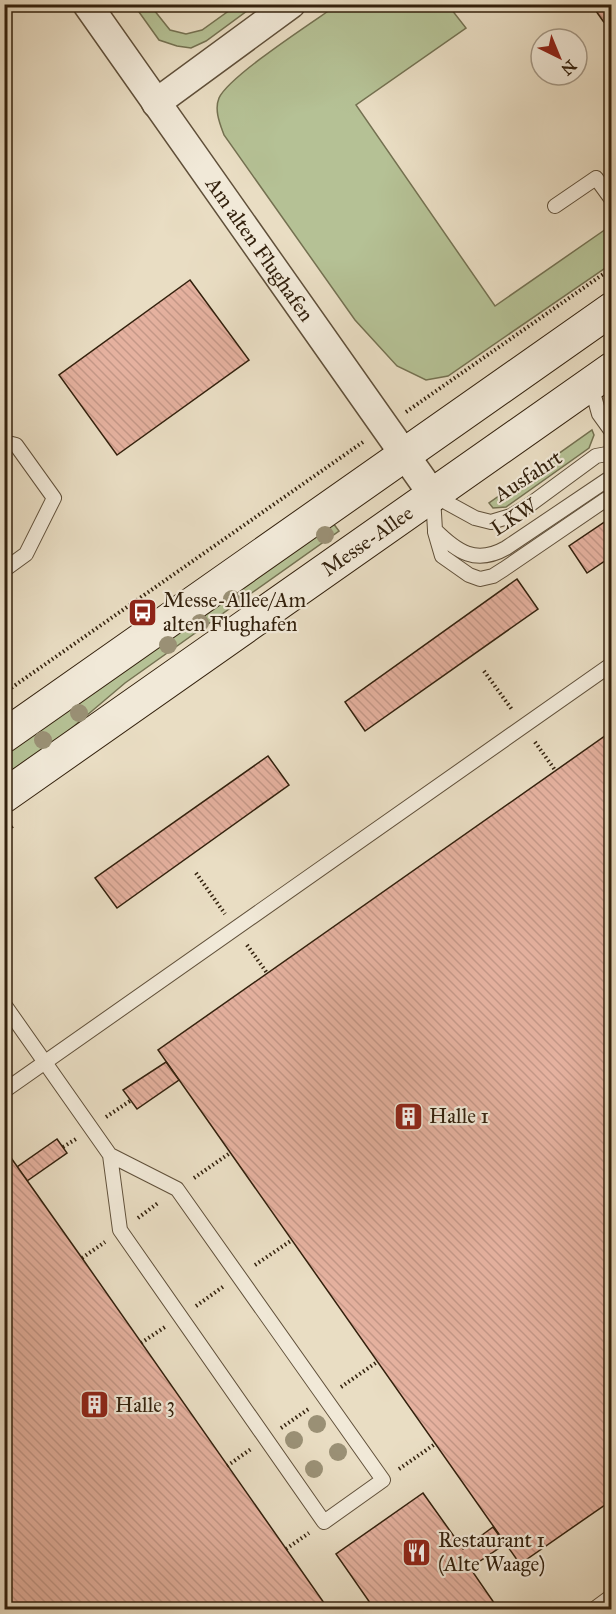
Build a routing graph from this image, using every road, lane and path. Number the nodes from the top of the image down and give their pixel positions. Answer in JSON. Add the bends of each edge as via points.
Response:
{"nodes":[{"id":1,"x":87,"y":4,"type":"edge"},
{"id":2,"x":291,"y":4,"type":"edge"},
{"id":3,"x":156,"y":103,"type":"junction"},
{"id":4,"x":612,"y":200,"type":"edge"},
{"id":5,"x":555,"y":206,"type":"dead end"},
{"id":6,"x":612,"y":267,"type":"edge"},
{"id":7,"x":612,"y":309,"type":"edge"},
{"id":8,"x":601,"y":376,"type":"edge"},
{"id":9,"x":385,"y":427,"type":"junction"},
{"id":10,"x":612,"y":432,"type":"edge"},
{"id":11,"x":4,"y":442,"type":"edge"},
{"id":12,"x":612,"y":453,"type":"edge"},
{"id":13,"x":404,"y":455,"type":"junction"},
{"id":14,"x":612,"y":486,"type":"edge"},
{"id":15,"x":433,"y":495,"type":"junction"},
{"id":16,"x":612,"y":505,"type":"edge"},
{"id":17,"x":435,"y":530,"type":"junction"},
{"id":18,"x":4,"y":570,"type":"edge"},
{"id":19,"x":612,"y":664,"type":"edge"},
{"id":20,"x":4,"y":693,"type":"edge"},
{"id":21,"x":4,"y":735,"type":"edge"},
{"id":22,"x":4,"y":796,"type":"edge"},
{"id":23,"x":5,"y":1004,"type":"edge"},
{"id":24,"x":44,"y":1063,"type":"junction"},
{"id":25,"x":4,"y":1091,"type":"edge"},
{"id":26,"x":230,"y":1153,"type":"dead end"},
{"id":27,"x":110,"y":1155,"type":"junction"},
{"id":28,"x":177,"y":1190,"type":"junction"},
{"id":29,"x":120,"y":1230,"type":"junction"},
{"id":30,"x":292,"y":1240,"type":"dead end"},
{"id":31,"x":82,"y":1258,"type":"dead end"},
{"id":32,"x":238,"y":1277,"type":"junction"},
{"id":33,"x":180,"y":1316,"type":"junction"},
{"id":34,"x":141,"y":1343,"type":"dead end"},
{"id":35,"x":377,"y":1362,"type":"dead end"},
{"id":36,"x":325,"y":1399,"type":"junction"},
{"id":37,"x":266,"y":1438,"type":"junction"},
{"id":38,"x":435,"y":1444,"type":"dead end"},
{"id":39,"x":228,"y":1466,"type":"dead end"},
{"id":40,"x":382,"y":1480,"type":"junction"},
{"id":41,"x":324,"y":1522,"type":"junction"},
{"id":42,"x":286,"y":1549,"type":"dead end"},
{"id":43,"x":612,"y":1596,"type":"edge"},
{"id":44,"x":593,"y":1610,"type":"edge"}],
"edges":[{"from":1,"to":3,"type":"street","name":"Am alten Flughafen"},
{"from":2,"to":3,"type":"street"},
{"from":3,"to":9,"type":"street","name":"Am alten Flughafen"},
{"from":4,"to":5,"type":"lane","via":[[597,178]]},
{"from":6,"to":9,"type":"path"},
{"from":7,"to":13,"type":"main road"},
{"from":8,"to":10,"type":"lane","via":[[599,414]]},
{"from":8,"to":15,"type":"main road","name":"Messe-Allee"},
{"from":9,"to":13,"type":"street","name":"Am alten Flughafen"},
{"from":9,"to":20,"type":"path"},
{"from":11,"to":18,"type":"lane","via":[[16,445],[54,498],[26,554]]},
{"from":12,"to":15,"type":"lane","name":"Ausfahrt","via":[[596,456],[528,506],[491,522],[475,518]]},
{"from":13,"to":15,"type":"street","name":"Am alten Flughafen"},
{"from":13,"to":21,"type":"main road"},
{"from":14,"to":17,"type":"lane","name":"LKW","via":[[607,480],[494,555],[466,554]]},
{"from":15,"to":17,"type":"lane"},
{"from":15,"to":22,"type":"main road","name":"Messe-Allee"},
{"from":16,"to":17,"type":"lane","via":[[605,500],[493,576],[480,579],[442,556]]},
{"from":19,"to":24,"type":"lane"},
{"from":23,"to":24,"type":"lane"},
{"from":24,"to":25,"type":"lane"},
{"from":24,"to":27,"type":"lane"},
{"from":26,"to":28,"type":"path"},
{"from":27,"to":28,"type":"lane"},
{"from":27,"to":29,"type":"lane"},
{"from":28,"to":29,"type":"path"},
{"from":28,"to":32,"type":"lane"},
{"from":29,"to":31,"type":"path"},
{"from":29,"to":33,"type":"lane"},
{"from":30,"to":32,"type":"path"},
{"from":32,"to":33,"type":"path"},
{"from":32,"to":36,"type":"lane"},
{"from":33,"to":34,"type":"path"},
{"from":33,"to":37,"type":"lane"},
{"from":35,"to":36,"type":"path"},
{"from":36,"to":37,"type":"path"},
{"from":36,"to":40,"type":"lane"},
{"from":37,"to":39,"type":"path"},
{"from":37,"to":41,"type":"lane"},
{"from":38,"to":40,"type":"path"},
{"from":40,"to":41,"type":"lane"},
{"from":41,"to":42,"type":"path"},
{"from":43,"to":44,"type":"lane"}]}
